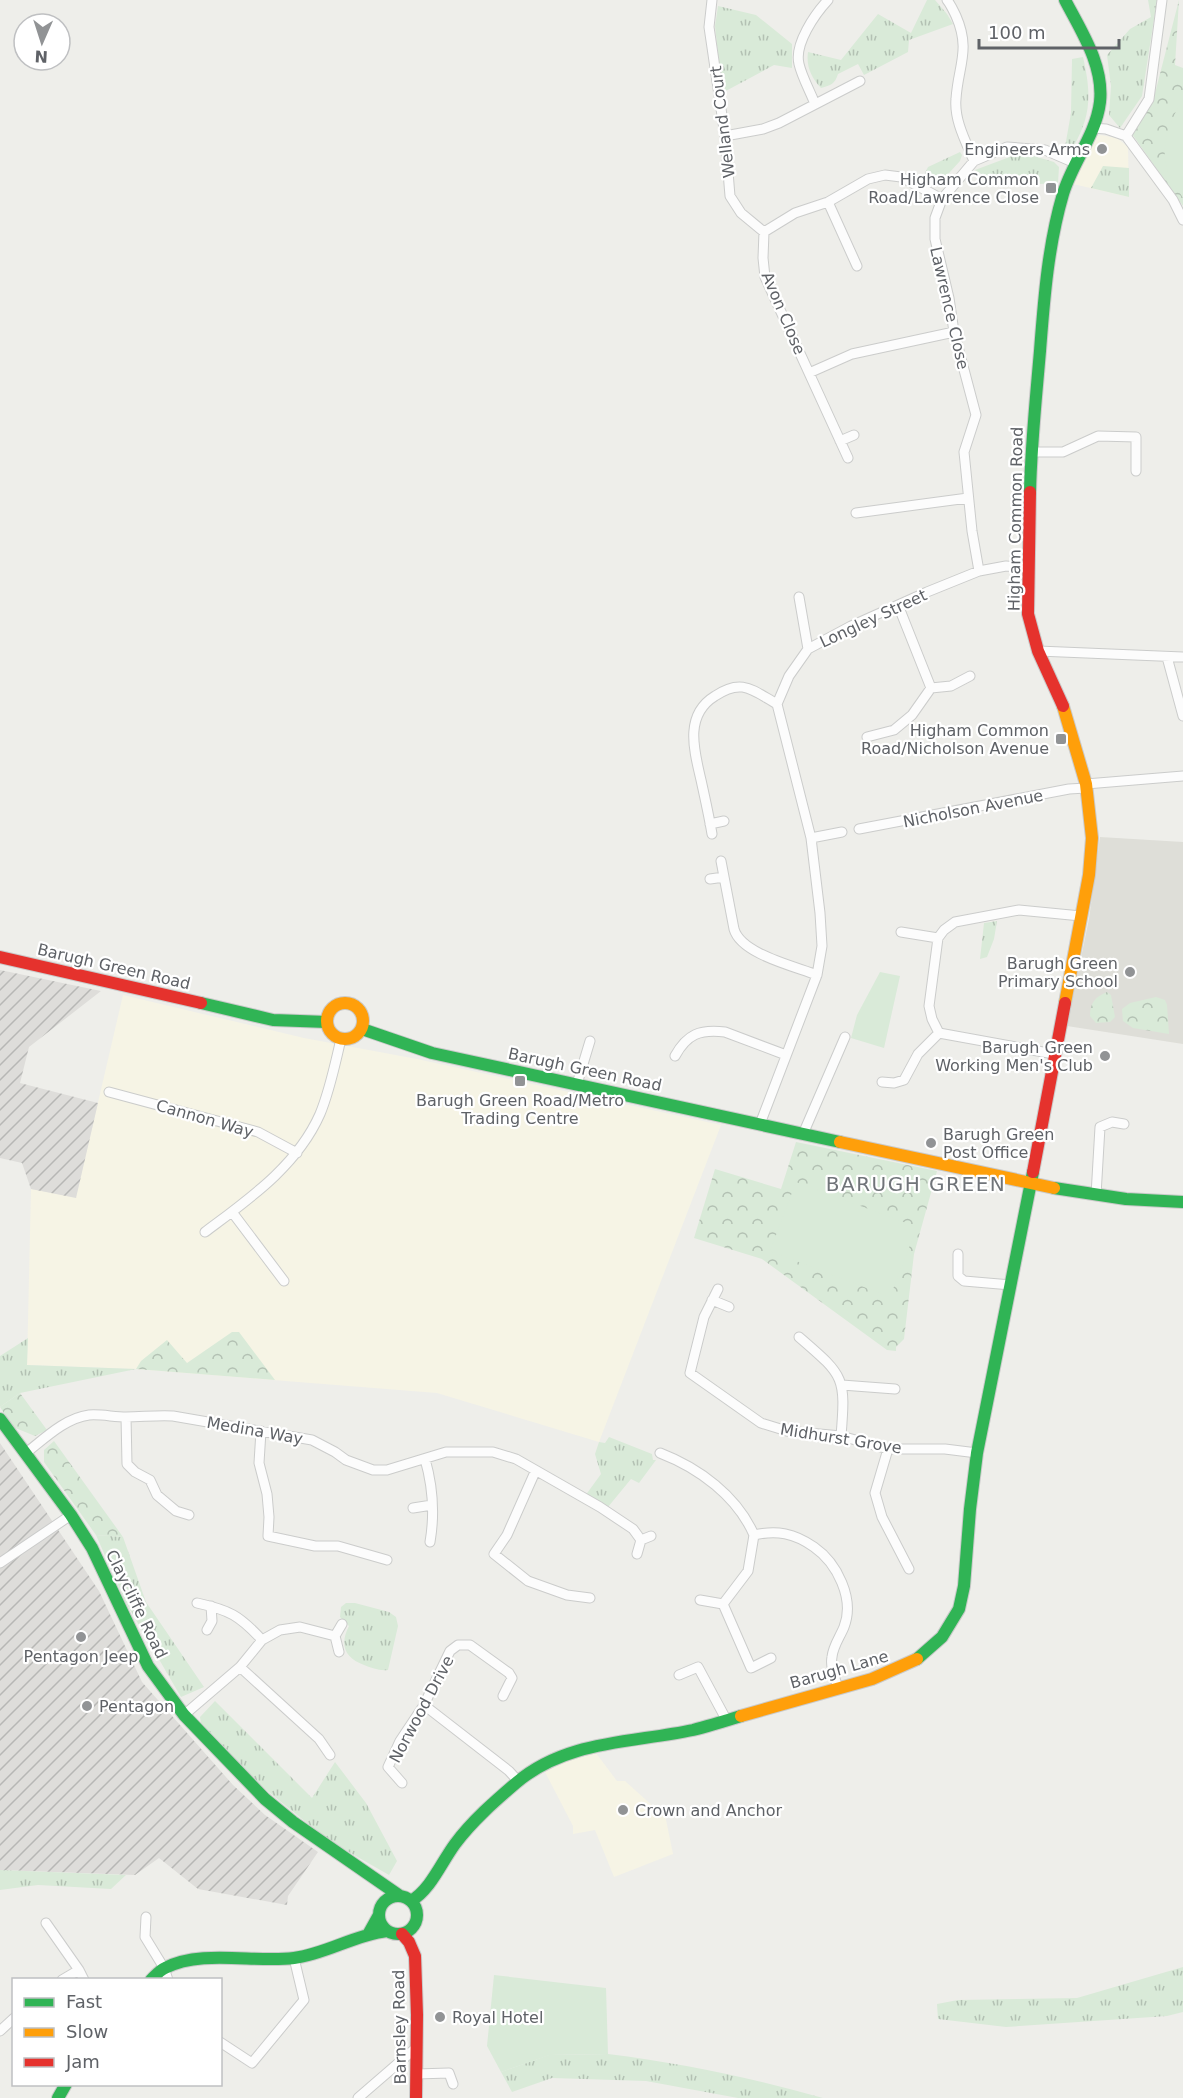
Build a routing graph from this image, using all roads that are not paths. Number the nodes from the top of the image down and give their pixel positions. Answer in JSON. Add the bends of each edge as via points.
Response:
{"nodes":[{"id":1,"x":712,"y":0,"type":"edge"},
{"id":2,"x":828,"y":0,"type":"edge"},
{"id":3,"x":947,"y":0,"type":"edge"},
{"id":4,"x":1065,"y":0,"type":"edge"},
{"id":5,"x":1162,"y":0,"type":"edge"},
{"id":6,"x":860,"y":81,"type":"dead end"},
{"id":7,"x":815,"y":104,"type":"junction"},
{"id":8,"x":1092,"y":128,"type":"junction"},
{"id":9,"x":725,"y":136,"type":"junction"},
{"id":10,"x":1126,"y":136,"type":"junction"},
{"id":11,"x":974,"y":161,"type":"junction"},
{"id":12,"x":1075,"y":162,"type":"junction"},
{"id":13,"x":942,"y":199,"type":"junction"},
{"id":14,"x":828,"y":202,"type":"junction"},
{"id":15,"x":1183,"y":220,"type":"edge"},
{"id":16,"x":764,"y":232,"type":"junction"},
{"id":17,"x":857,"y":266,"type":"dead end"},
{"id":18,"x":954,"y":332,"type":"junction"},
{"id":19,"x":809,"y":373,"type":"junction"},
{"id":20,"x":854,"y":435,"type":"dead end"},
{"id":21,"x":840,"y":441,"type":"junction"},
{"id":22,"x":1031,"y":452,"type":"junction"},
{"id":23,"x":848,"y":458,"type":"dead end"},
{"id":24,"x":1136,"y":471,"type":"dead end"},
{"id":25,"x":968,"y":498,"type":"junction"},
{"id":26,"x":856,"y":513,"type":"dead end"},
{"id":27,"x":1029,"y":568,"type":"junction"},
{"id":28,"x":979,"y":571,"type":"junction"},
{"id":29,"x":799,"y":597,"type":"dead end"},
{"id":30,"x":898,"y":605,"type":"junction"},
{"id":31,"x":808,"y":650,"type":"junction"},
{"id":32,"x":1038,"y":651,"type":"junction"},
{"id":33,"x":1167,"y":657,"type":"junction"},
{"id":34,"x":1183,"y":657,"type":"edge"},
{"id":35,"x":970,"y":676,"type":"dead end"},
{"id":36,"x":931,"y":688,"type":"junction"},
{"id":37,"x":777,"y":704,"type":"junction"},
{"id":38,"x":1183,"y":716,"type":"edge"},
{"id":39,"x":867,"y":737,"type":"dead end"},
{"id":40,"x":1183,"y":776,"type":"edge"},
{"id":41,"x":1086,"y":786,"type":"junction"},
{"id":42,"x":724,"y":821,"type":"dead end"},
{"id":43,"x":859,"y":829,"type":"dead end"},
{"id":44,"x":842,"y":832,"type":"dead end"},
{"id":45,"x":811,"y":838,"type":"junction"},
{"id":46,"x":721,"y":861,"type":"dead end"},
{"id":47,"x":724,"y":877,"type":"junction"},
{"id":48,"x":710,"y":879,"type":"dead end"},
{"id":49,"x":1081,"y":916,"type":"junction"},
{"id":50,"x":901,"y":932,"type":"dead end"},
{"id":51,"x":938,"y":938,"type":"junction"},
{"id":52,"x":0,"y":957,"type":"edge"},
{"id":53,"x":817,"y":975,"type":"junction"},
{"id":54,"x":327,"y":1022,"type":"junction"},
{"id":55,"x":362,"y":1029,"type":"junction"},
{"id":56,"x":939,"y":1033,"type":"junction"},
{"id":57,"x":845,"y":1037,"type":"dead end"},
{"id":58,"x":341,"y":1039,"type":"junction"},
{"id":59,"x":590,"y":1041,"type":"dead end"},
{"id":60,"x":1054,"y":1054,"type":"junction"},
{"id":61,"x":786,"y":1055,"type":"junction"},
{"id":62,"x":675,"y":1056,"type":"dead end"},
{"id":63,"x":882,"y":1082,"type":"dead end"},
{"id":64,"x":577,"y":1084,"type":"junction"},
{"id":65,"x":109,"y":1092,"type":"dead end"},
{"id":66,"x":759,"y":1124,"type":"junction"},
{"id":67,"x":1124,"y":1124,"type":"dead end"},
{"id":68,"x":803,"y":1134,"type":"junction"},
{"id":69,"x":297,"y":1153,"type":"junction"},
{"id":70,"x":1031,"y":1184,"type":"junction"},
{"id":71,"x":1096,"y":1195,"type":"junction"},
{"id":72,"x":1183,"y":1202,"type":"edge"},
{"id":73,"x":232,"y":1212,"type":"junction"},
{"id":74,"x":206,"y":1233,"type":"dead end"},
{"id":75,"x":958,"y":1254,"type":"dead end"},
{"id":76,"x":284,"y":1281,"type":"dead end"},
{"id":77,"x":1011,"y":1285,"type":"junction"},
{"id":78,"x":718,"y":1288,"type":"dead end"},
{"id":79,"x":712,"y":1300,"type":"junction"},
{"id":80,"x":729,"y":1307,"type":"dead end"},
{"id":81,"x":799,"y":1337,"type":"dead end"},
{"id":82,"x":842,"y":1385,"type":"junction"},
{"id":83,"x":895,"y":1389,"type":"dead end"},
{"id":84,"x":126,"y":1417,"type":"junction"},
{"id":85,"x":0,"y":1419,"type":"edge"},
{"id":86,"x":261,"y":1431,"type":"junction"},
{"id":87,"x":841,"y":1436,"type":"junction"},
{"id":88,"x":888,"y":1449,"type":"junction"},
{"id":89,"x":26,"y":1453,"type":"junction"},
{"id":90,"x":660,"y":1453,"type":"dead end"},
{"id":91,"x":977,"y":1453,"type":"junction"},
{"id":92,"x":425,"y":1459,"type":"junction"},
{"id":93,"x":535,"y":1472,"type":"junction"},
{"id":94,"x":432,"y":1505,"type":"junction"},
{"id":95,"x":413,"y":1508,"type":"dead end"},
{"id":96,"x":71,"y":1515,"type":"junction"},
{"id":97,"x":189,"y":1515,"type":"dead end"},
{"id":98,"x":754,"y":1535,"type":"junction"},
{"id":99,"x":651,"y":1536,"type":"dead end"},
{"id":100,"x":641,"y":1540,"type":"junction"},
{"id":101,"x":430,"y":1542,"type":"dead end"},
{"id":102,"x":637,"y":1554,"type":"dead end"},
{"id":103,"x":387,"y":1560,"type":"dead end"},
{"id":104,"x":0,"y":1563,"type":"edge"},
{"id":105,"x":909,"y":1569,"type":"dead end"},
{"id":106,"x":590,"y":1598,"type":"dead end"},
{"id":107,"x":700,"y":1600,"type":"dead end"},
{"id":108,"x":197,"y":1603,"type":"dead end"},
{"id":109,"x":723,"y":1604,"type":"junction"},
{"id":110,"x":211,"y":1606,"type":"junction"},
{"id":111,"x":342,"y":1624,"type":"dead end"},
{"id":112,"x":207,"y":1630,"type":"dead end"},
{"id":113,"x":335,"y":1636,"type":"junction"},
{"id":114,"x":262,"y":1640,"type":"junction"},
{"id":115,"x":339,"y":1652,"type":"dead end"},
{"id":116,"x":771,"y":1658,"type":"dead end"},
{"id":117,"x":240,"y":1667,"type":"junction"},
{"id":118,"x":679,"y":1675,"type":"dead end"},
{"id":119,"x":838,"y":1688,"type":"junction"},
{"id":120,"x":503,"y":1695,"type":"dead end"},
{"id":121,"x":424,"y":1706,"type":"junction"},
{"id":122,"x":184,"y":1715,"type":"junction"},
{"id":123,"x":727,"y":1721,"type":"junction"},
{"id":124,"x":330,"y":1755,"type":"dead end"},
{"id":125,"x":518,"y":1781,"type":"junction"},
{"id":126,"x":402,"y":1783,"type":"dead end"},
{"id":127,"x":374,"y":1879,"type":"junction"},
{"id":128,"x":405,"y":1899,"type":"junction"},
{"id":129,"x":385,"y":1901,"type":"junction"},
{"id":130,"x":379,"y":1915,"type":"junction"},
{"id":131,"x":146,"y":1917,"type":"dead end"},
{"id":132,"x":417,"y":1919,"type":"junction"},
{"id":133,"x":46,"y":1923,"type":"dead end"},
{"id":134,"x":387,"y":1931,"type":"junction"},
{"id":135,"x":369,"y":1933,"type":"junction"},
{"id":136,"x":402,"y":1934,"type":"junction"},
{"id":137,"x":415,"y":1956,"type":"junction"},
{"id":138,"x":294,"y":1958,"type":"junction"},
{"id":139,"x":79,"y":1970,"type":"junction"},
{"id":140,"x":166,"y":1974,"type":"edge"},
{"id":141,"x":65,"y":1978,"type":"edge"},
{"id":142,"x":83,"y":1978,"type":"edge"},
{"id":143,"x":12,"y":2021,"type":"edge"},
{"id":144,"x":0,"y":2031,"type":"edge"},
{"id":145,"x":222,"y":2043,"type":"edge"},
{"id":146,"x":417,"y":2047,"type":"junction"},
{"id":147,"x":416,"y":2074,"type":"junction"},
{"id":148,"x":453,"y":2084,"type":"dead end"},
{"id":149,"x":358,"y":2098,"type":"edge"},
{"id":150,"x":416,"y":2098,"type":"edge"}],
"edges":[{"from":1,"to":9,"type":"street","name":"Welland Court","via":[[709,27]]},
{"from":2,"to":7,"type":"street","via":[[812,19],[798,61]]},
{"from":3,"to":11,"type":"street","via":[[962,29],[964,56],[956,99],[957,119]]},
{"from":4,"to":8,"type":"main road","name":"Higham Common Road","via":[[1091,51],[1099,78],[1100,102]]},
{"from":5,"to":10,"type":"street","via":[[1149,99]]},
{"from":6,"to":7,"type":"street"},
{"from":7,"to":9,"type":"street","via":[[763,129]]},
{"from":8,"to":10,"type":"street"},
{"from":8,"to":12,"type":"main road","name":"Higham Common Road"},
{"from":9,"to":16,"type":"street","name":"Welland Court","via":[[730,196],[741,213]]},
{"from":10,"to":15,"type":"street"},
{"from":11,"to":12,"type":"street","name":"Lawrence Close","via":[[1007,147],[1045,150]]},
{"from":11,"to":13,"type":"street","name":"Lawrence Close"},
{"from":12,"to":22,"type":"main road","name":"Higham Common Road","via":[[1063,193],[1046,278]]},
{"from":13,"to":14,"type":"street","via":[[901,177],[885,175],[868,179]]},
{"from":13,"to":18,"type":"street","name":"Lawrence Close","via":[[935,218],[935,239]]},
{"from":14,"to":16,"type":"street","via":[[795,213]]},
{"from":14,"to":17,"type":"street"},
{"from":16,"to":19,"type":"street","name":"Avon Close","via":[[765,277]]},
{"from":18,"to":19,"type":"street","via":[[852,354]]},
{"from":18,"to":25,"type":"street","name":"Lawrence Close","via":[[975,415],[964,452]]},
{"from":19,"to":21,"type":"street","name":"Avon Close"},
{"from":20,"to":21,"type":"street"},
{"from":21,"to":23,"type":"street","name":"Avon Close"},
{"from":22,"to":24,"type":"street","via":[[1063,452],[1098,436],[1136,437]]},
{"from":22,"to":27,"type":"main road","name":"Higham Common Road"},
{"from":25,"to":26,"type":"street"},
{"from":25,"to":28,"type":"street","name":"Lawrence Close"},
{"from":27,"to":28,"type":"street","name":"Longley Street","via":[[1006,566]]},
{"from":27,"to":32,"type":"main road","name":"Higham Common Road","via":[[1028,614]]},
{"from":28,"to":30,"type":"street","name":"Longley Street"},
{"from":29,"to":31,"type":"street"},
{"from":30,"to":31,"type":"street","name":"Longley Street"},
{"from":30,"to":36,"type":"street"},
{"from":31,"to":37,"type":"street","name":"Longley Street","via":[[789,676]]},
{"from":32,"to":33,"type":"street"},
{"from":32,"to":41,"type":"main road","name":"Higham Common Road","via":[[1066,713]]},
{"from":33,"to":34,"type":"street"},
{"from":33,"to":38,"type":"street"},
{"from":35,"to":36,"type":"street","via":[[951,686]]},
{"from":36,"to":39,"type":"street","via":[[912,715],[894,730]]},
{"from":37,"to":42,"type":"street","via":[[736,686],[708,699],[699,711],[693,745],[711,829]]},
{"from":37,"to":45,"type":"street"},
{"from":40,"to":41,"type":"street","name":"Nicholson Avenue"},
{"from":41,"to":43,"type":"street","name":"Nicholson Avenue"},
{"from":41,"to":49,"type":"main road","name":"Higham Common Road","via":[[1092,838]]},
{"from":44,"to":45,"type":"street"},
{"from":45,"to":53,"type":"street","via":[[822,946]]},
{"from":46,"to":47,"type":"street"},
{"from":47,"to":48,"type":"street"},
{"from":47,"to":53,"type":"street","via":[[734,929],[741,942],[754,951]]},
{"from":49,"to":51,"type":"street","via":[[1019,910],[955,922]]},
{"from":49,"to":60,"type":"main road","name":"Higham Common Road"},
{"from":50,"to":51,"type":"street"},
{"from":51,"to":56,"type":"street","via":[[929,1006]]},
{"from":52,"to":54,"type":"main road","name":"Barugh Green Road","via":[[273,1020]]},
{"from":53,"to":61,"type":"street"},
{"from":54,"to":55,"type":"main road","via":[[334,1007],[351,1004],[362,1014]]},
{"from":54,"to":58,"type":"main road","via":[[330,1032]]},
{"from":55,"to":58,"type":"main road","via":[[354,1037]]},
{"from":55,"to":64,"type":"main road","name":"Barugh Green Road","via":[[432,1053]]},
{"from":56,"to":60,"type":"street"},
{"from":56,"to":63,"type":"street","via":[[918,1054],[904,1080]]},
{"from":57,"to":68,"type":"street"},
{"from":58,"to":69,"type":"street","via":[[321,1110]]},
{"from":59,"to":64,"type":"street"},
{"from":60,"to":70,"type":"main road","name":"Higham Common Road"},
{"from":61,"to":62,"type":"street","via":[[716,1031],[689,1037]]},
{"from":61,"to":66,"type":"street"},
{"from":64,"to":66,"type":"main road","name":"Barugh Green Road"},
{"from":65,"to":69,"type":"street","name":"Cannon Way","via":[[258,1132]]},
{"from":66,"to":68,"type":"main road","name":"Barugh Green Road"},
{"from":67,"to":71,"type":"street","via":[[1112,1122],[1100,1127]]},
{"from":68,"to":70,"type":"main road","name":"Barugh Green Road"},
{"from":69,"to":73,"type":"street"},
{"from":70,"to":71,"type":"main road","name":"Barugh Green Road"},
{"from":70,"to":77,"type":"main road","name":"Barugh Lane"},
{"from":71,"to":72,"type":"main road","name":"Barugh Green Road"},
{"from":73,"to":74,"type":"street"},
{"from":73,"to":76,"type":"street"},
{"from":75,"to":77,"type":"street","via":[[958,1276],[964,1281]]},
{"from":77,"to":91,"type":"main road","name":"Barugh Lane"},
{"from":78,"to":79,"type":"street","name":"Midhurst Grove"},
{"from":79,"to":80,"type":"street"},
{"from":79,"to":87,"type":"street","name":"Midhurst Grove","via":[[690,1373],[761,1423],[787,1431]]},
{"from":81,"to":82,"type":"street","via":[[837,1372]]},
{"from":82,"to":83,"type":"street"},
{"from":82,"to":87,"type":"street"},
{"from":84,"to":86,"type":"street","name":"Medina Way","via":[[173,1416]]},
{"from":84,"to":89,"type":"street","name":"Medina Way","via":[[77,1418],[58,1427]]},
{"from":84,"to":97,"type":"street","via":[[127,1464],[150,1480],[157,1495],[176,1511]]},
{"from":85,"to":89,"type":"main road","name":"Claycliffe Road"},
{"from":86,"to":92,"type":"street","name":"Medina Way","via":[[312,1440],[373,1470]]},
{"from":86,"to":103,"type":"street","via":[[259,1463],[267,1494],[268,1536],[315,1546],[338,1545]]},
{"from":87,"to":88,"type":"street","name":"Midhurst Grove"},
{"from":88,"to":91,"type":"street","name":"Midhurst Grove"},
{"from":88,"to":105,"type":"street","via":[[875,1493],[882,1517]]},
{"from":89,"to":96,"type":"main road","name":"Claycliffe Road"},
{"from":90,"to":98,"type":"street","via":[[696,1471],[735,1503]]},
{"from":91,"to":119,"type":"main road","name":"Barugh Lane","via":[[964,1586],[951,1626],[919,1658],[891,1672]]},
{"from":92,"to":93,"type":"street","name":"Medina Way","via":[[446,1452],[493,1452],[516,1459]]},
{"from":92,"to":94,"type":"street"},
{"from":93,"to":100,"type":"street","name":"Medina Way","via":[[633,1529]]},
{"from":93,"to":106,"type":"street","via":[[507,1535],[494,1554],[528,1581]]},
{"from":94,"to":95,"type":"street"},
{"from":94,"to":101,"type":"street"},
{"from":96,"to":104,"type":"street"},
{"from":96,"to":122,"type":"main road","name":"Claycliffe Road","via":[[92,1548],[148,1666]]},
{"from":98,"to":109,"type":"street","via":[[748,1571]]},
{"from":98,"to":119,"type":"street","via":[[783,1532],[824,1554],[838,1570],[847,1612],[831,1658]]},
{"from":99,"to":100,"type":"street"},
{"from":100,"to":102,"type":"street"},
{"from":107,"to":109,"type":"street"},
{"from":108,"to":110,"type":"street"},
{"from":109,"to":116,"type":"street","via":[[753,1673]]},
{"from":110,"to":112,"type":"street","via":[[212,1621]]},
{"from":110,"to":114,"type":"street","via":[[245,1622]]},
{"from":111,"to":113,"type":"street"},
{"from":113,"to":114,"type":"street","via":[[300,1628],[280,1630]]},
{"from":113,"to":115,"type":"street"},
{"from":114,"to":117,"type":"street"},
{"from":117,"to":122,"type":"street"},
{"from":117,"to":124,"type":"street","via":[[320,1739]]},
{"from":118,"to":123,"type":"street","via":[[698,1667]]},
{"from":119,"to":123,"type":"main road","name":"Barugh Lane"},
{"from":120,"to":121,"type":"street","name":"Norwood Drive","via":[[511,1684],[509,1673],[470,1645],[458,1645],[450,1651]]},
{"from":121,"to":125,"type":"street"},
{"from":121,"to":126,"type":"street","name":"Norwood Drive","via":[[388,1767]]},
{"from":122,"to":127,"type":"main road","name":"Claycliffe Road","via":[[265,1799]]},
{"from":123,"to":125,"type":"main road","name":"Barugh Lane","via":[[565,1754]]},
{"from":125,"to":128,"type":"main road","name":"Barugh Lane","via":[[456,1843],[420,1895]]},
{"from":127,"to":128,"type":"main road","name":"Claycliffe Road"},
{"from":127,"to":129,"type":"main road","name":"Claycliffe Road"},
{"from":128,"to":129,"type":"main road"},
{"from":128,"to":132,"type":"main road","name":"Barnsley Road","via":[[417,1912]]},
{"from":129,"to":130,"type":"main road"},
{"from":130,"to":134,"type":"main road"},
{"from":130,"to":135,"type":"main road"},
{"from":131,"to":140,"type":"street","via":[[145,1937]]},
{"from":132,"to":136,"type":"main road"},
{"from":132,"to":137,"type":"main road","name":"Barnsley Road"},
{"from":133,"to":139,"type":"street"},
{"from":134,"to":135,"type":"main road"},
{"from":134,"to":136,"type":"main road"},
{"from":135,"to":138,"type":"main road"},
{"from":136,"to":137,"type":"main road","name":"Barnsley Road"},
{"from":137,"to":146,"type":"main road","name":"Barnsley Road"},
{"from":138,"to":140,"type":"main road","via":[[200,1959],[183,1962]]},
{"from":138,"to":145,"type":"street","via":[[304,2000],[252,2063]]},
{"from":139,"to":141,"type":"street"},
{"from":139,"to":142,"type":"street"},
{"from":143,"to":144,"type":"street"},
{"from":146,"to":147,"type":"main road","name":"Barnsley Road"},
{"from":146,"to":149,"type":"street"},
{"from":147,"to":148,"type":"street","via":[[449,2073]]},
{"from":147,"to":150,"type":"main road","name":"Barnsley Road"}]}
